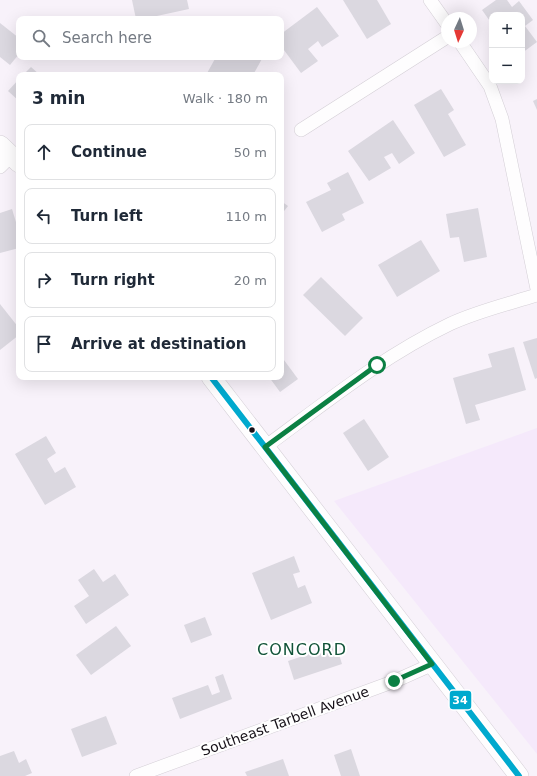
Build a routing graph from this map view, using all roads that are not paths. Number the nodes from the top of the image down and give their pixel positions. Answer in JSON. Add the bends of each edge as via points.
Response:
{"nodes":[{"id":1,"x":430,"y":0,"type":"edge"},
{"id":2,"x":441,"y":16,"type":"edge"},
{"id":3,"x":441,"y":41,"type":"edge"},
{"id":4,"x":464,"y":48,"type":"edge"},
{"id":5,"x":301,"y":130,"type":"dead end"},
{"id":6,"x":537,"y":289,"type":"edge"},
{"id":7,"x":537,"y":295,"type":"edge"},
{"id":8,"x":213,"y":380,"type":"edge"},
{"id":9,"x":265,"y":447,"type":"junction"},
{"id":10,"x":432,"y":664,"type":"junction"},
{"id":11,"x":136,"y":776,"type":"edge"},
{"id":12,"x":519,"y":776,"type":"edge"}],
"edges":[{"from":1,"to":2,"type":"street"},
{"from":3,"to":5,"type":"street"},
{"from":4,"to":6,"type":"street","via":[[490,86],[502,118]]},
{"from":7,"to":9,"type":"street","via":[[474,314],[410,345],[377,365]]},
{"from":8,"to":9,"type":"street"},
{"from":9,"to":10,"type":"street"},
{"from":10,"to":11,"type":"street","name":"Southeast Tarbell Avenue","via":[[394,681]]},
{"from":10,"to":12,"type":"street"}]}
